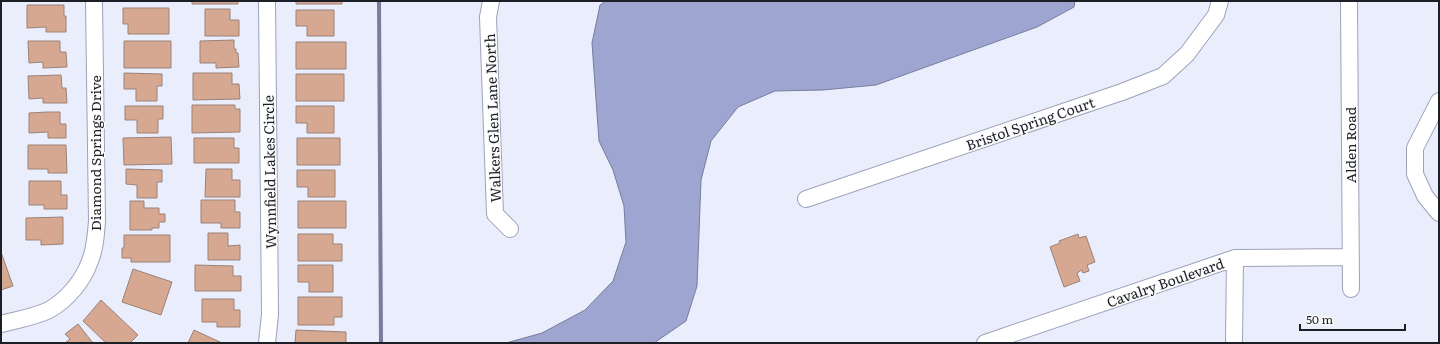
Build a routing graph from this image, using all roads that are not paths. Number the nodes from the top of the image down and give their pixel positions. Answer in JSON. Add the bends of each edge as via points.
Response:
{"nodes":[{"id":1,"x":94,"y":1,"type":"edge"},
{"id":2,"x":267,"y":1,"type":"edge"},
{"id":3,"x":491,"y":1,"type":"edge"},
{"id":4,"x":1220,"y":1,"type":"edge"},
{"id":5,"x":1349,"y":1,"type":"edge"},
{"id":6,"x":1439,"y":101,"type":"edge"},
{"id":7,"x":806,"y":199,"type":"dead end"},
{"id":8,"x":1439,"y":214,"type":"edge"},
{"id":9,"x":510,"y":229,"type":"dead end"},
{"id":10,"x":1351,"y":257,"type":"junction"},
{"id":11,"x":1234,"y":258,"type":"junction"},
{"id":12,"x":1351,"y":289,"type":"dead end"},
{"id":13,"x":1,"y":324,"type":"edge"},
{"id":14,"x":267,"y":343,"type":"edge"},
{"id":15,"x":985,"y":343,"type":"edge"},
{"id":16,"x":1234,"y":343,"type":"edge"}],
"edges":[{"from":1,"to":13,"type":"street","name":"Diamond Springs Drive","via":[[98,221],[92,257],[76,286],[59,304],[35,315]]},
{"from":2,"to":14,"type":"street","name":"Wynnfield Lakes Circle","via":[[270,314]]},
{"from":3,"to":9,"type":"street","name":"Walkers Glen Lane North","via":[[488,17],[496,214]]},
{"from":4,"to":7,"type":"street","name":"Bristol Spring Court","via":[[1216,15],[1187,54],[1163,76]]},
{"from":5,"to":10,"type":"street","name":"Alden Road"},
{"from":6,"to":8,"type":"street","via":[[1415,148],[1415,174],[1425,196]]},
{"from":10,"to":11,"type":"street","name":"Cavalry Boulevard"},
{"from":10,"to":12,"type":"street","name":"Alden Road"},
{"from":11,"to":15,"type":"street","name":"Cavalry Boulevard"},
{"from":11,"to":16,"type":"street"}]}
